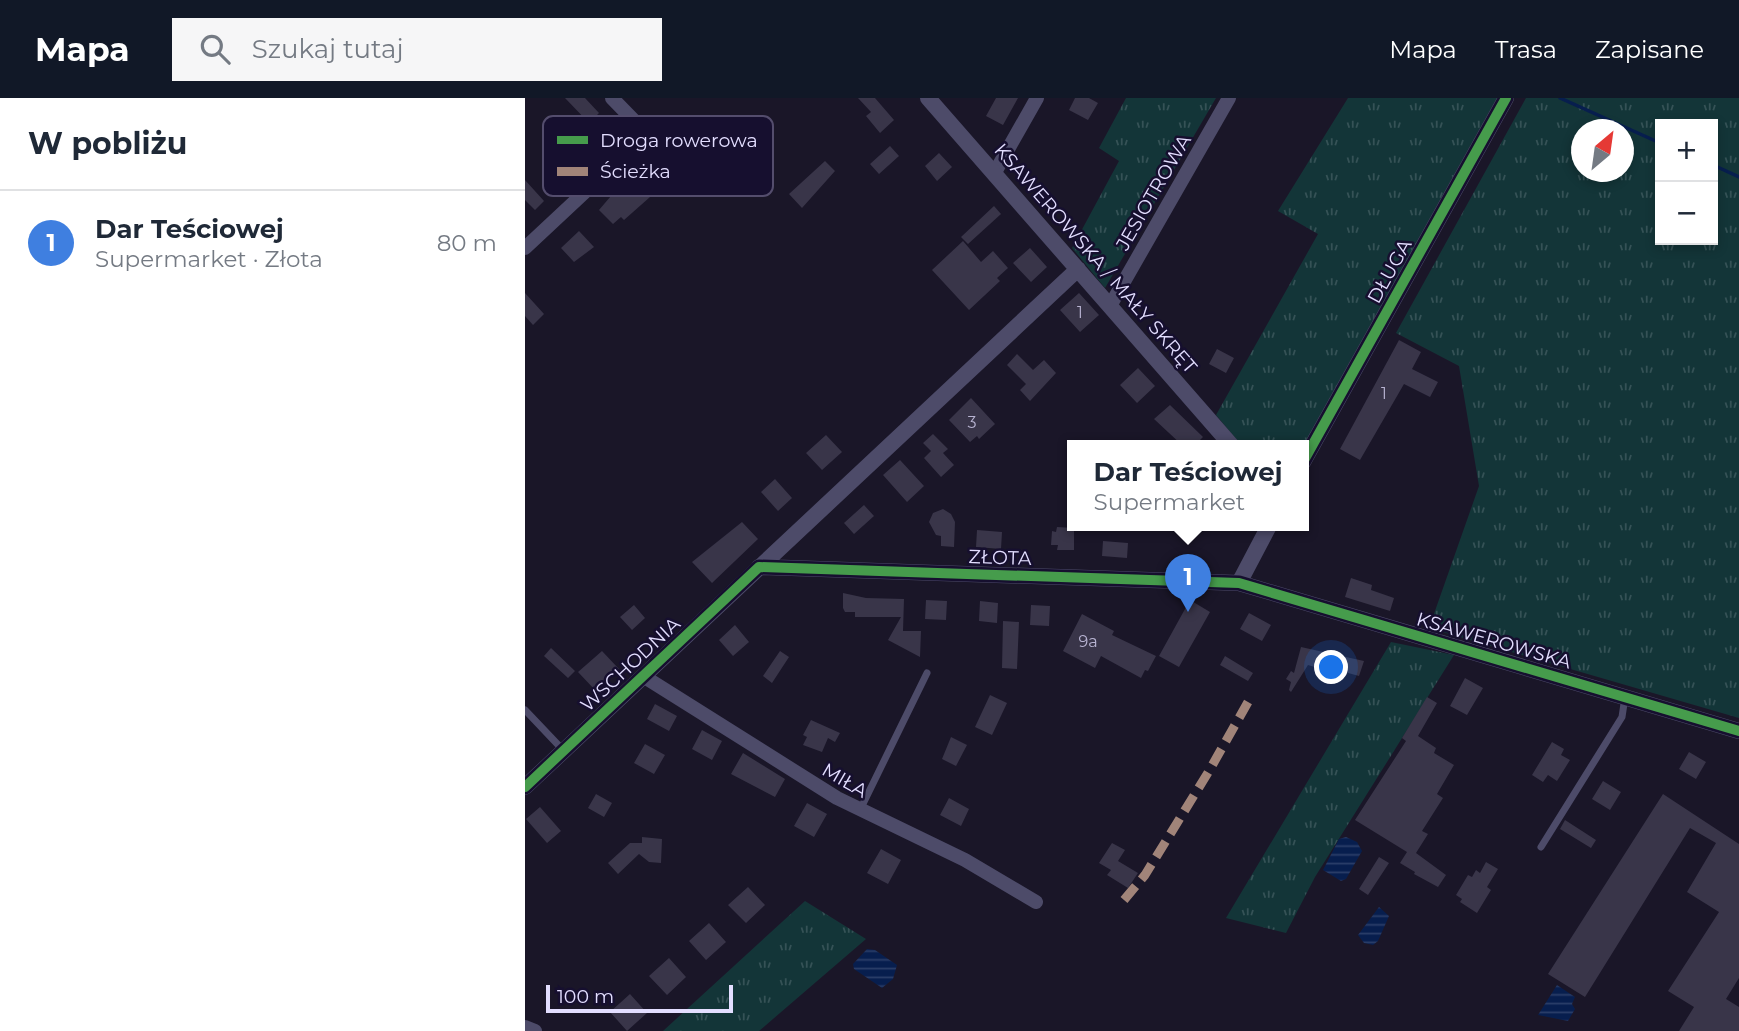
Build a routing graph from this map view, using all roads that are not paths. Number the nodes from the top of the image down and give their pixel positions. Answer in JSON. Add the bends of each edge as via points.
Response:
{"nodes":[{"id":1,"x":612,"y":98,"type":"edge"},
{"id":2,"x":928,"y":98,"type":"edge"},
{"id":3,"x":1037,"y":98,"type":"edge"},
{"id":4,"x":1229,"y":98,"type":"edge"},
{"id":5,"x":1506,"y":98,"type":"edge"},
{"id":6,"x":630,"y":116,"type":"edge"},
{"id":7,"x":994,"y":174,"type":"junction"},
{"id":8,"x":581,"y":196,"type":"edge"},
{"id":9,"x":525,"y":248,"type":"edge"},
{"id":10,"x":1078,"y":269,"type":"junction"},
{"id":11,"x":1110,"y":306,"type":"junction"},
{"id":12,"x":1228,"y":440,"type":"edge"},
{"id":13,"x":1309,"y":453,"type":"edge"},
{"id":14,"x":1266,"y":531,"type":"edge"},
{"id":15,"x":759,"y":567,"type":"junction"},
{"id":16,"x":1239,"y":583,"type":"junction"},
{"id":17,"x":927,"y":673,"type":"dead end"},
{"id":18,"x":643,"y":676,"type":"junction"},
{"id":19,"x":1625,"y":697,"type":"junction"},
{"id":20,"x":525,"y":710,"type":"edge"},
{"id":21,"x":1739,"y":731,"type":"edge"},
{"id":22,"x":563,"y":751,"type":"junction"},
{"id":23,"x":525,"y":787,"type":"edge"},
{"id":24,"x":859,"y":811,"type":"junction"},
{"id":25,"x":1541,"y":847,"type":"dead end"},
{"id":26,"x":1036,"y":902,"type":"dead end"},
{"id":27,"x":525,"y":1027,"type":"edge"},
{"id":28,"x":535,"y":1031,"type":"edge"}],
"edges":[{"from":1,"to":6,"type":"street"},
{"from":2,"to":7,"type":"street","name":"KSAWEROWSKA / MAŁY SKRĘT"},
{"from":3,"to":7,"type":"street"},
{"from":4,"to":11,"type":"street","name":"JESIOTROWA"},
{"from":5,"to":13,"type":"street","name":"DŁUGA"},
{"from":7,"to":10,"type":"street","name":"KSAWEROWSKA / MAŁY SKRĘT"},
{"from":8,"to":9,"type":"street"},
{"from":10,"to":11,"type":"street","name":"KSAWEROWSKA / MAŁY SKRĘT"},
{"from":10,"to":15,"type":"street","name":"WSCHODNIA"},
{"from":11,"to":12,"type":"street","name":"KSAWEROWSKA / MAŁY SKRĘT"},
{"from":14,"to":16,"type":"street"},
{"from":15,"to":16,"type":"street","name":"ZŁOTA"},
{"from":15,"to":18,"type":"street","name":"WSCHODNIA"},
{"from":16,"to":19,"type":"street","name":"KSAWEROWSKA"},
{"from":17,"to":24,"type":"lane"},
{"from":18,"to":22,"type":"street","name":"WSCHODNIA"},
{"from":18,"to":24,"type":"street","name":"MIŁA"},
{"from":19,"to":21,"type":"street","name":"KSAWEROWSKA"},
{"from":19,"to":25,"type":"lane","via":[[1622,717]]},
{"from":20,"to":22,"type":"lane"},
{"from":22,"to":23,"type":"street","name":"WSCHODNIA"},
{"from":24,"to":26,"type":"street","name":"MIŁA","via":[[965,860]]},
{"from":27,"to":28,"type":"street"}]}
